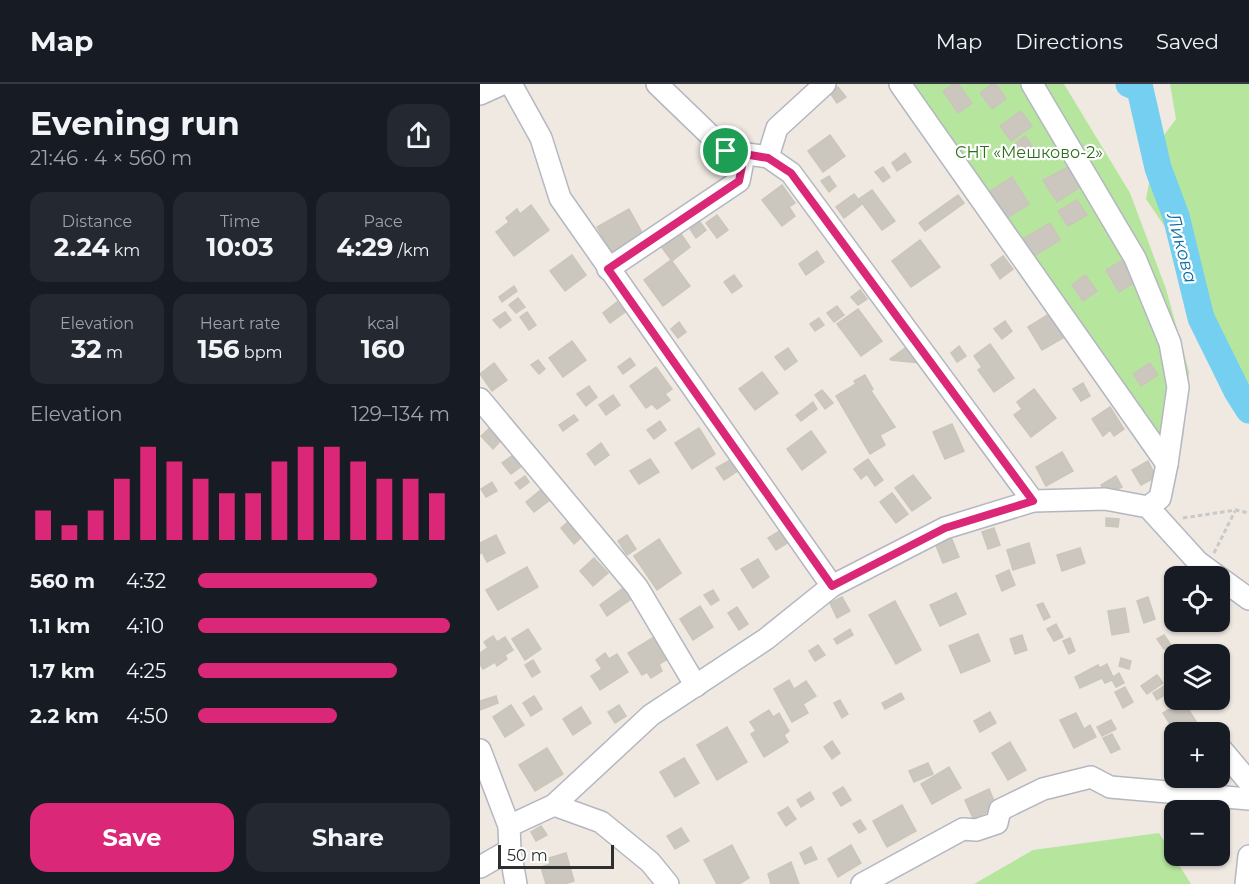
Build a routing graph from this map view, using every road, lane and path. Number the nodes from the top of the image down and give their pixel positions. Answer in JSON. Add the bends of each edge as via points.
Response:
{"nodes":[{"id":1,"x":502,"y":84,"type":"edge"},
{"id":2,"x":511,"y":84,"type":"edge"},
{"id":3,"x":657,"y":84,"type":"edge"},
{"id":4,"x":825,"y":84,"type":"edge"},
{"id":5,"x":900,"y":84,"type":"edge"},
{"id":6,"x":1032,"y":84,"type":"edge"},
{"id":7,"x":480,"y":94,"type":"edge"},
{"id":8,"x":726,"y":151,"type":"junction"},
{"id":9,"x":768,"y":158,"type":"junction"},
{"id":10,"x":608,"y":269,"type":"junction"},
{"id":11,"x":480,"y":399,"type":"edge"},
{"id":12,"x":1167,"y":464,"type":"junction"},
{"id":13,"x":1033,"y":501,"type":"junction"},
{"id":14,"x":1236,"y":510,"type":"junction"},
{"id":15,"x":1249,"y":513,"type":"edge"},
{"id":16,"x":1155,"y":514,"type":"junction"},
{"id":17,"x":1204,"y":566,"type":"edge"},
{"id":18,"x":1218,"y":566,"type":"edge"},
{"id":19,"x":1230,"y":585,"type":"edge"},
{"id":20,"x":832,"y":586,"type":"junction"},
{"id":21,"x":1249,"y":599,"type":"edge"},
{"id":22,"x":696,"y":686,"type":"junction"},
{"id":23,"x":480,"y":750,"type":"edge"},
{"id":24,"x":1230,"y":759,"type":"edge"},
{"id":25,"x":1249,"y":782,"type":"edge"},
{"id":26,"x":1249,"y":799,"type":"edge"},
{"id":27,"x":554,"y":805,"type":"junction"},
{"id":28,"x":509,"y":826,"type":"junction"},
{"id":29,"x":510,"y":850,"type":"junction"},
{"id":30,"x":1249,"y":856,"type":"edge"},
{"id":31,"x":480,"y":867,"type":"edge"},
{"id":32,"x":516,"y":884,"type":"edge"},
{"id":33,"x":668,"y":884,"type":"edge"},
{"id":34,"x":862,"y":884,"type":"edge"},
{"id":35,"x":1246,"y":884,"type":"edge"}],
"edges":[{"from":1,"to":7,"type":"street"},
{"from":2,"to":10,"type":"street","via":[[541,138],[560,198]]},
{"from":3,"to":8,"type":"street"},
{"from":4,"to":9,"type":"street","via":[[777,128]]},
{"from":5,"to":12,"type":"street"},
{"from":6,"to":12,"type":"street","via":[[1134,258],[1170,343],[1178,387]]},
{"from":8,"to":9,"type":"street"},
{"from":8,"to":10,"type":"street","via":[[742,166],[739,181]]},
{"from":9,"to":13,"type":"street","via":[[791,173]]},
{"from":10,"to":20,"type":"street"},
{"from":11,"to":22,"type":"street","via":[[637,587]]},
{"from":12,"to":16,"type":"street"},
{"from":13,"to":16,"type":"street","via":[[1105,499]]},
{"from":13,"to":20,"type":"street","via":[[945,528]]},
{"from":14,"to":15,"type":"path"},
{"from":14,"to":16,"type":"path"},
{"from":14,"to":18,"type":"path"},
{"from":16,"to":17,"type":"street"},
{"from":19,"to":21,"type":"street"},
{"from":20,"to":22,"type":"street","via":[[766,639]]},
{"from":22,"to":27,"type":"street","via":[[651,715]]},
{"from":23,"to":28,"type":"street"},
{"from":24,"to":25,"type":"street"},
{"from":26,"to":34,"type":"street","via":[[1110,787],[1091,777],[1043,789],[1000,810],[997,823],[976,830],[963,829]]},
{"from":27,"to":28,"type":"street"},
{"from":27,"to":33,"type":"street","via":[[601,822],[650,862]]},
{"from":28,"to":29,"type":"street"},
{"from":29,"to":31,"type":"street"},
{"from":29,"to":32,"type":"street"},
{"from":30,"to":35,"type":"street"}]}
